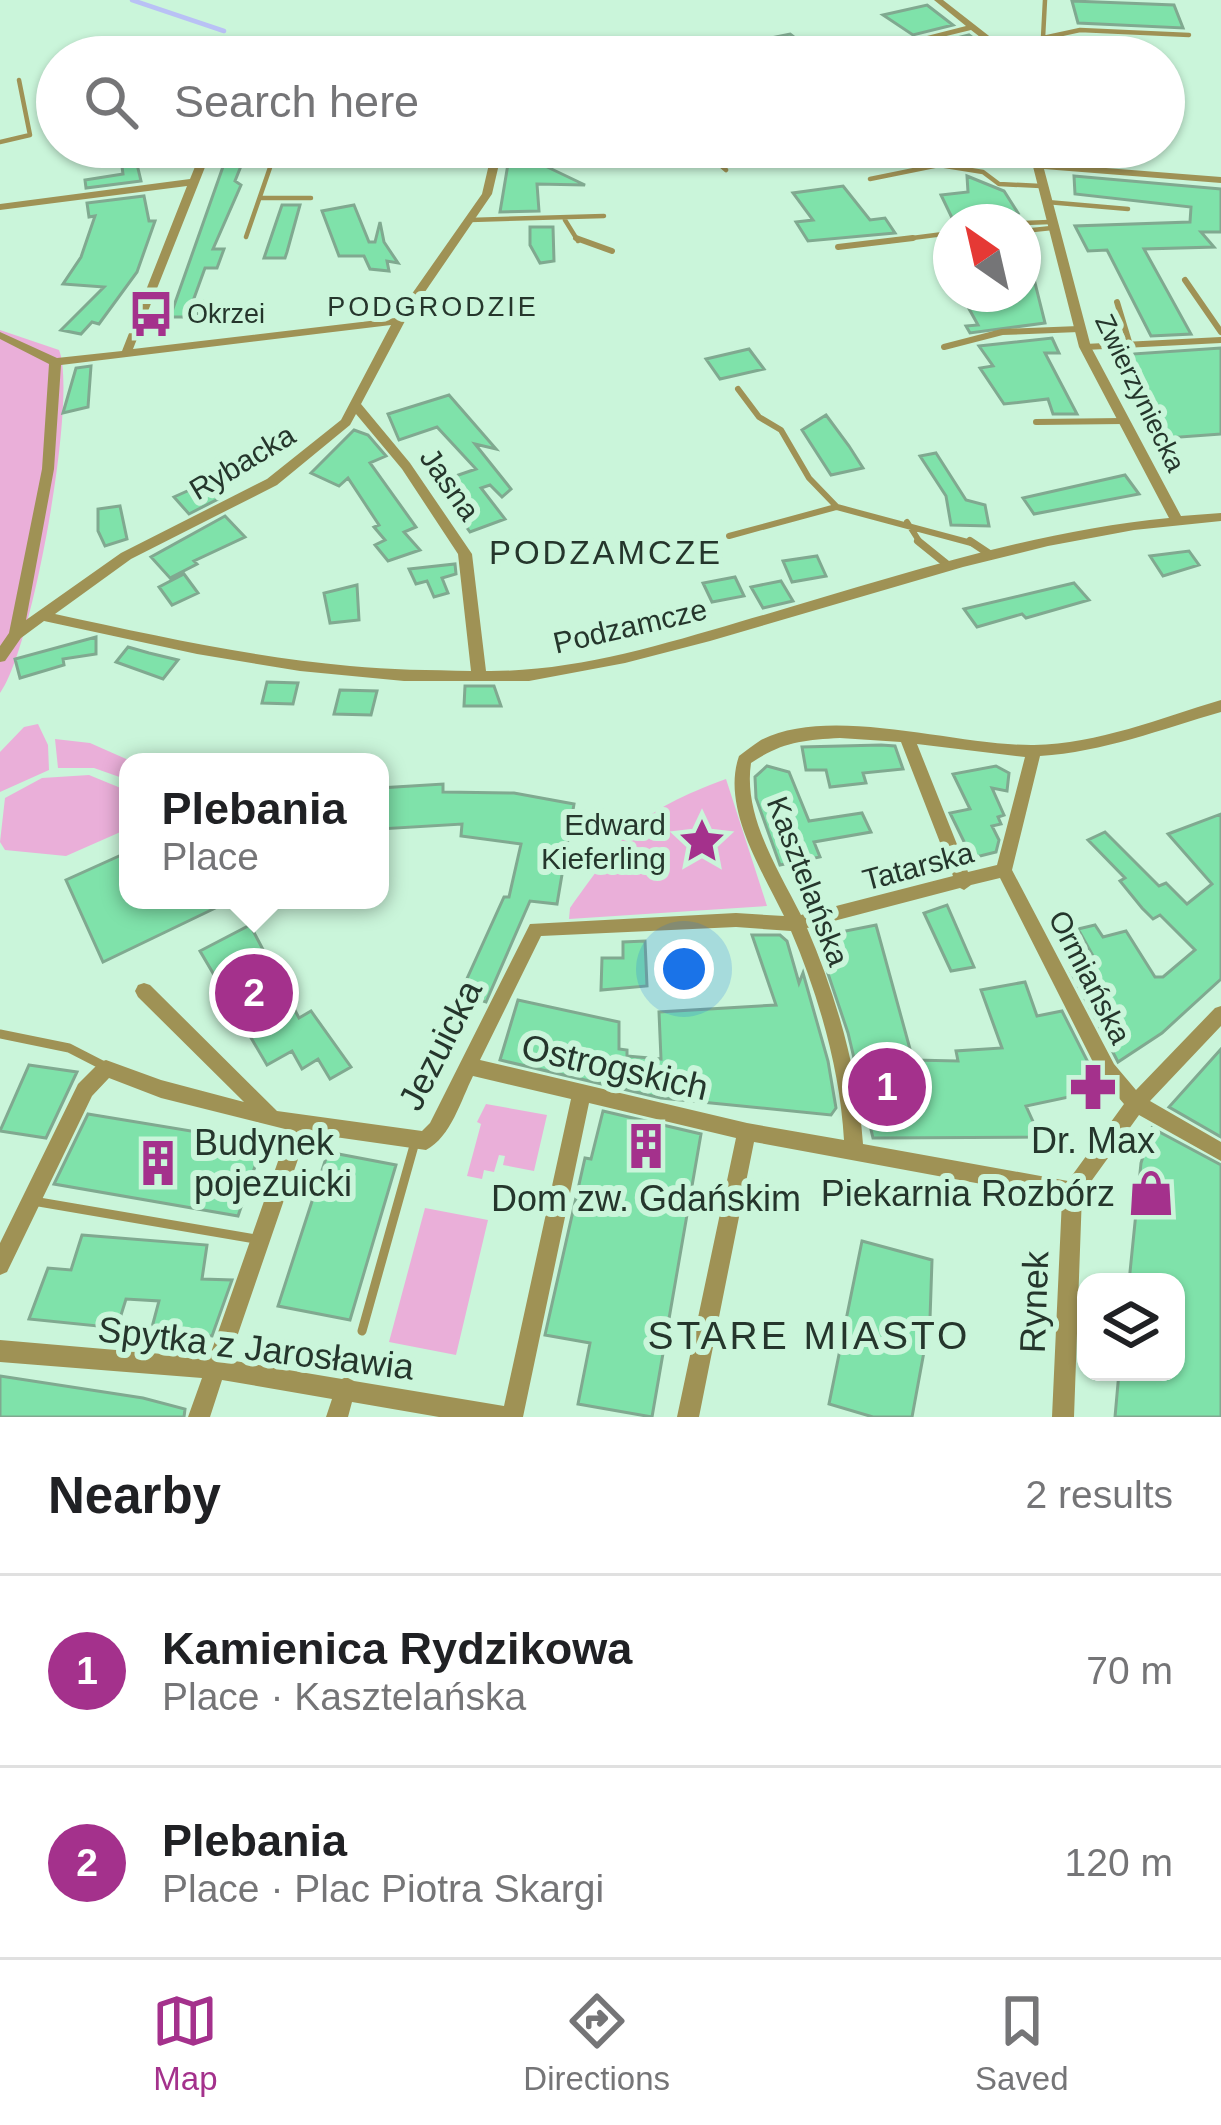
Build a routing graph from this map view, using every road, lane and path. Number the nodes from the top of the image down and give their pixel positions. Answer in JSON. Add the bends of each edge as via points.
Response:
{"nodes":[{"id":1,"x":938,"y":0,"type":"edge"},
{"id":2,"x":1045,"y":0,"type":"edge"},
{"id":3,"x":971,"y":27,"type":"junction"},
{"id":4,"x":1189,"y":35,"type":"dead end"},
{"id":5,"x":936,"y":36,"type":"edge"},
{"id":6,"x":983,"y":36,"type":"edge"},
{"id":7,"x":1043,"y":36,"type":"edge"},
{"id":8,"x":1052,"y":36,"type":"edge"},
{"id":9,"x":19,"y":80,"type":"dead end"},
{"id":10,"x":0,"y":142,"type":"edge"},
{"id":11,"x":200,"y":168,"type":"edge"},
{"id":12,"x":270,"y":168,"type":"edge"},
{"id":13,"x":494,"y":168,"type":"edge"},
{"id":14,"x":724,"y":168,"type":"edge"},
{"id":15,"x":924,"y":168,"type":"edge"},
{"id":16,"x":958,"y":168,"type":"edge"},
{"id":17,"x":1037,"y":168,"type":"edge"},
{"id":18,"x":1062,"y":168,"type":"edge"},
{"id":19,"x":726,"y":170,"type":"dead end"},
{"id":20,"x":870,"y":179,"type":"dead end"},
{"id":21,"x":1221,"y":181,"type":"edge"},
{"id":22,"x":194,"y":182,"type":"junction"},
{"id":23,"x":1041,"y":186,"type":"junction"},
{"id":24,"x":260,"y":198,"type":"junction"},
{"id":25,"x":311,"y":198,"type":"dead end"},
{"id":26,"x":1045,"y":202,"type":"junction"},
{"id":27,"x":0,"y":207,"type":"edge"},
{"id":28,"x":1128,"y":209,"type":"dead end"},
{"id":29,"x":604,"y":216,"type":"dead end"},
{"id":30,"x":470,"y":220,"type":"junction"},
{"id":31,"x":565,"y":220,"type":"junction"},
{"id":32,"x":1051,"y":225,"type":"junction"},
{"id":33,"x":1041,"y":226,"type":"edge"},
{"id":34,"x":246,"y":237,"type":"dead end"},
{"id":35,"x":933,"y":239,"type":"edge"},
{"id":36,"x":838,"y":247,"type":"dead end"},
{"id":37,"x":612,"y":251,"type":"dead end"},
{"id":38,"x":1185,"y":280,"type":"dead end"},
{"id":39,"x":1117,"y":302,"type":"dead end"},
{"id":40,"x":399,"y":321,"type":"junction"},
{"id":41,"x":1079,"y":328,"type":"junction"},
{"id":42,"x":0,"y":335,"type":"edge"},
{"id":43,"x":1221,"y":336,"type":"edge"},
{"id":44,"x":1130,"y":345,"type":"junction"},
{"id":45,"x":1085,"y":346,"type":"junction"},
{"id":46,"x":944,"y":347,"type":"dead end"},
{"id":47,"x":127,"y":350,"type":"junction"},
{"id":48,"x":55,"y":362,"type":"junction"},
{"id":49,"x":738,"y":389,"type":"dead end"},
{"id":50,"x":357,"y":407,"type":"junction"},
{"id":51,"x":1124,"y":421,"type":"junction"},
{"id":52,"x":1036,"y":422,"type":"dead end"},
{"id":53,"x":837,"y":507,"type":"junction"},
{"id":54,"x":1221,"y":517,"type":"edge"},
{"id":55,"x":1176,"y":519,"type":"junction"},
{"id":56,"x":907,"y":522,"type":"junction"},
{"id":57,"x":729,"y":536,"type":"dead end"},
{"id":58,"x":993,"y":556,"type":"junction"},
{"id":59,"x":951,"y":568,"type":"junction"},
{"id":60,"x":43,"y":616,"type":"junction"},
{"id":61,"x":16,"y":634,"type":"junction"},
{"id":62,"x":0,"y":658,"type":"edge"},
{"id":63,"x":478,"y":676,"type":"junction"},
{"id":64,"x":1221,"y":706,"type":"edge"},
{"id":65,"x":907,"y":737,"type":"junction"},
{"id":66,"x":1034,"y":751,"type":"junction"},
{"id":67,"x":1004,"y":870,"type":"junction"},
{"id":68,"x":964,"y":883,"type":"junction"},
{"id":69,"x":796,"y":924,"type":"junction"},
{"id":70,"x":536,"y":929,"type":"joint"},
{"id":71,"x":144,"y":991,"type":"dead end"},
{"id":72,"x":1221,"y":1014,"type":"edge"},
{"id":73,"x":0,"y":1034,"type":"edge"},
{"id":74,"x":468,"y":1066,"type":"junction"},
{"id":75,"x":106,"y":1067,"type":"junction"},
{"id":76,"x":582,"y":1094,"type":"junction"},
{"id":77,"x":1136,"y":1103,"type":"junction"},
{"id":78,"x":274,"y":1119,"type":"junction"},
{"id":79,"x":301,"y":1123,"type":"junction"},
{"id":80,"x":747,"y":1132,"type":"junction"},
{"id":81,"x":416,"y":1141,"type":"junction"},
{"id":82,"x":854,"y":1149,"type":"junction"},
{"id":83,"x":1221,"y":1152,"type":"edge"},
{"id":84,"x":1072,"y":1190,"type":"junction"},
{"id":85,"x":32,"y":1201,"type":"junction"},
{"id":86,"x":262,"y":1240,"type":"junction"},
{"id":87,"x":0,"y":1265,"type":"edge"},
{"id":88,"x":362,"y":1331,"type":"dead end"},
{"id":89,"x":0,"y":1351,"type":"edge"},
{"id":90,"x":218,"y":1370,"type":"junction"},
{"id":91,"x":346,"y":1388,"type":"junction"},
{"id":92,"x":199,"y":1417,"type":"edge"},
{"id":93,"x":337,"y":1417,"type":"edge"},
{"id":94,"x":503,"y":1417,"type":"edge"},
{"id":95,"x":512,"y":1417,"type":"edge"},
{"id":96,"x":688,"y":1417,"type":"edge"},
{"id":97,"x":1063,"y":1417,"type":"edge"}],
"edges":[{"from":1,"to":3,"type":"street"},
{"from":2,"to":7,"type":"lane"},
{"from":3,"to":5,"type":"street"},
{"from":3,"to":6,"type":"street"},
{"from":4,"to":8,"type":"lane"},
{"from":9,"to":10,"type":"lane","via":[[30,134]]},
{"from":11,"to":22,"type":"street"},
{"from":12,"to":24,"type":"lane"},
{"from":13,"to":30,"type":"street","name":"Rybacka"},
{"from":14,"to":19,"type":"lane"},
{"from":15,"to":20,"type":"lane"},
{"from":16,"to":23,"type":"lane","via":[[999,184]]},
{"from":17,"to":23,"type":"street","name":"Zwierzyniecka"},
{"from":18,"to":21,"type":"street"},
{"from":22,"to":27,"type":"street"},
{"from":22,"to":47,"type":"street"},
{"from":23,"to":26,"type":"street","name":"Zwierzyniecka"},
{"from":24,"to":25,"type":"lane"},
{"from":24,"to":34,"type":"lane"},
{"from":26,"to":28,"type":"lane"},
{"from":26,"to":32,"type":"street","name":"Zwierzyniecka"},
{"from":29,"to":31,"type":"lane"},
{"from":30,"to":31,"type":"lane"},
{"from":30,"to":40,"type":"street","name":"Rybacka"},
{"from":31,"to":37,"type":"lane","via":[[579,242]]},
{"from":32,"to":33,"type":"lane"},
{"from":32,"to":41,"type":"street","name":"Zwierzyniecka"},
{"from":35,"to":36,"type":"lane"},
{"from":38,"to":43,"type":"lane"},
{"from":39,"to":44,"type":"lane"},
{"from":40,"to":47,"type":"street"},
{"from":40,"to":50,"type":"street","name":"Rybacka"},
{"from":41,"to":45,"type":"street","name":"Zwierzyniecka"},
{"from":41,"to":46,"type":"lane","via":[[1002,332]]},
{"from":42,"to":48,"type":"street"},
{"from":43,"to":44,"type":"lane"},
{"from":44,"to":45,"type":"lane"},
{"from":45,"to":51,"type":"street","name":"Zwierzyniecka"},
{"from":47,"to":48,"type":"street"},
{"from":48,"to":61,"type":"street","via":[[48,469]]},
{"from":49,"to":53,"type":"lane","via":[[782,430]]},
{"from":50,"to":60,"type":"street","name":"Rybacka","via":[[313,454],[272,482],[127,556]]},
{"from":50,"to":63,"type":"street","name":"Jasna","via":[[465,554]]},
{"from":51,"to":52,"type":"lane"},
{"from":51,"to":55,"type":"street","name":"Zwierzyniecka"},
{"from":53,"to":56,"type":"lane"},
{"from":53,"to":57,"type":"lane"},
{"from":54,"to":55,"type":"street","name":"Podzamcze"},
{"from":55,"to":58,"type":"street","name":"Podzamcze"},
{"from":56,"to":58,"type":"lane","via":[[967,539]]},
{"from":56,"to":59,"type":"lane"},
{"from":58,"to":59,"type":"street","name":"Podzamcze"},
{"from":59,"to":63,"type":"street","name":"Podzamcze","via":[[651,653],[534,675]]},
{"from":60,"to":61,"type":"street","name":"Rybacka"},
{"from":60,"to":63,"type":"street","name":"Podzamcze","via":[[263,664]]},
{"from":61,"to":62,"type":"street"},
{"from":64,"to":66,"type":"street"},
{"from":65,"to":66,"type":"street"},
{"from":65,"to":68,"type":"street"},
{"from":65,"to":69,"type":"street","name":"Kasztelańska","via":[[779,738],[754,750],[739,775]]},
{"from":66,"to":67,"type":"street","name":"Tatarska"},
{"from":67,"to":68,"type":"street","name":"Tatarska"},
{"from":67,"to":77,"type":"street","name":"Ormiańska","via":[[1107,1070]]},
{"from":68,"to":69,"type":"street","name":"Tatarska"},
{"from":69,"to":70,"type":"street","name":"Tatarska"},
{"from":69,"to":82,"type":"street","name":"Kasztelańska","via":[[850,1104]]},
{"from":70,"to":74,"type":"street","name":"Jezuicka"},
{"from":71,"to":78,"type":"street"},
{"from":72,"to":77,"type":"street"},
{"from":73,"to":75,"type":"lane","via":[[89,1054]]},
{"from":74,"to":76,"type":"street","name":"Ostrogskich"},
{"from":74,"to":81,"type":"street","name":"Jezuicka","via":[[437,1129]]},
{"from":75,"to":78,"type":"street","name":"Jezuicka"},
{"from":75,"to":85,"type":"street","via":[[85,1090]]},
{"from":76,"to":80,"type":"street","name":"Ostrogskich"},
{"from":76,"to":95,"type":"street"},
{"from":77,"to":83,"type":"street"},
{"from":77,"to":84,"type":"street"},
{"from":78,"to":79,"type":"street","name":"Jezuicka"},
{"from":79,"to":81,"type":"street","name":"Jezuicka"},
{"from":79,"to":86,"type":"street"},
{"from":80,"to":82,"type":"street"},
{"from":80,"to":96,"type":"street"},
{"from":81,"to":88,"type":"lane"},
{"from":82,"to":84,"type":"street"},
{"from":84,"to":97,"type":"street","name":"Rynek"},
{"from":85,"to":86,"type":"lane"},
{"from":85,"to":87,"type":"street"},
{"from":86,"to":90,"type":"street"},
{"from":89,"to":90,"type":"street","name":"Spytka z Jarosławia"},
{"from":90,"to":91,"type":"street","name":"Spytka z Jarosławia"},
{"from":90,"to":92,"type":"street"},
{"from":91,"to":93,"type":"street"},
{"from":91,"to":94,"type":"street","name":"Spytka z Jarosławia"}]}
